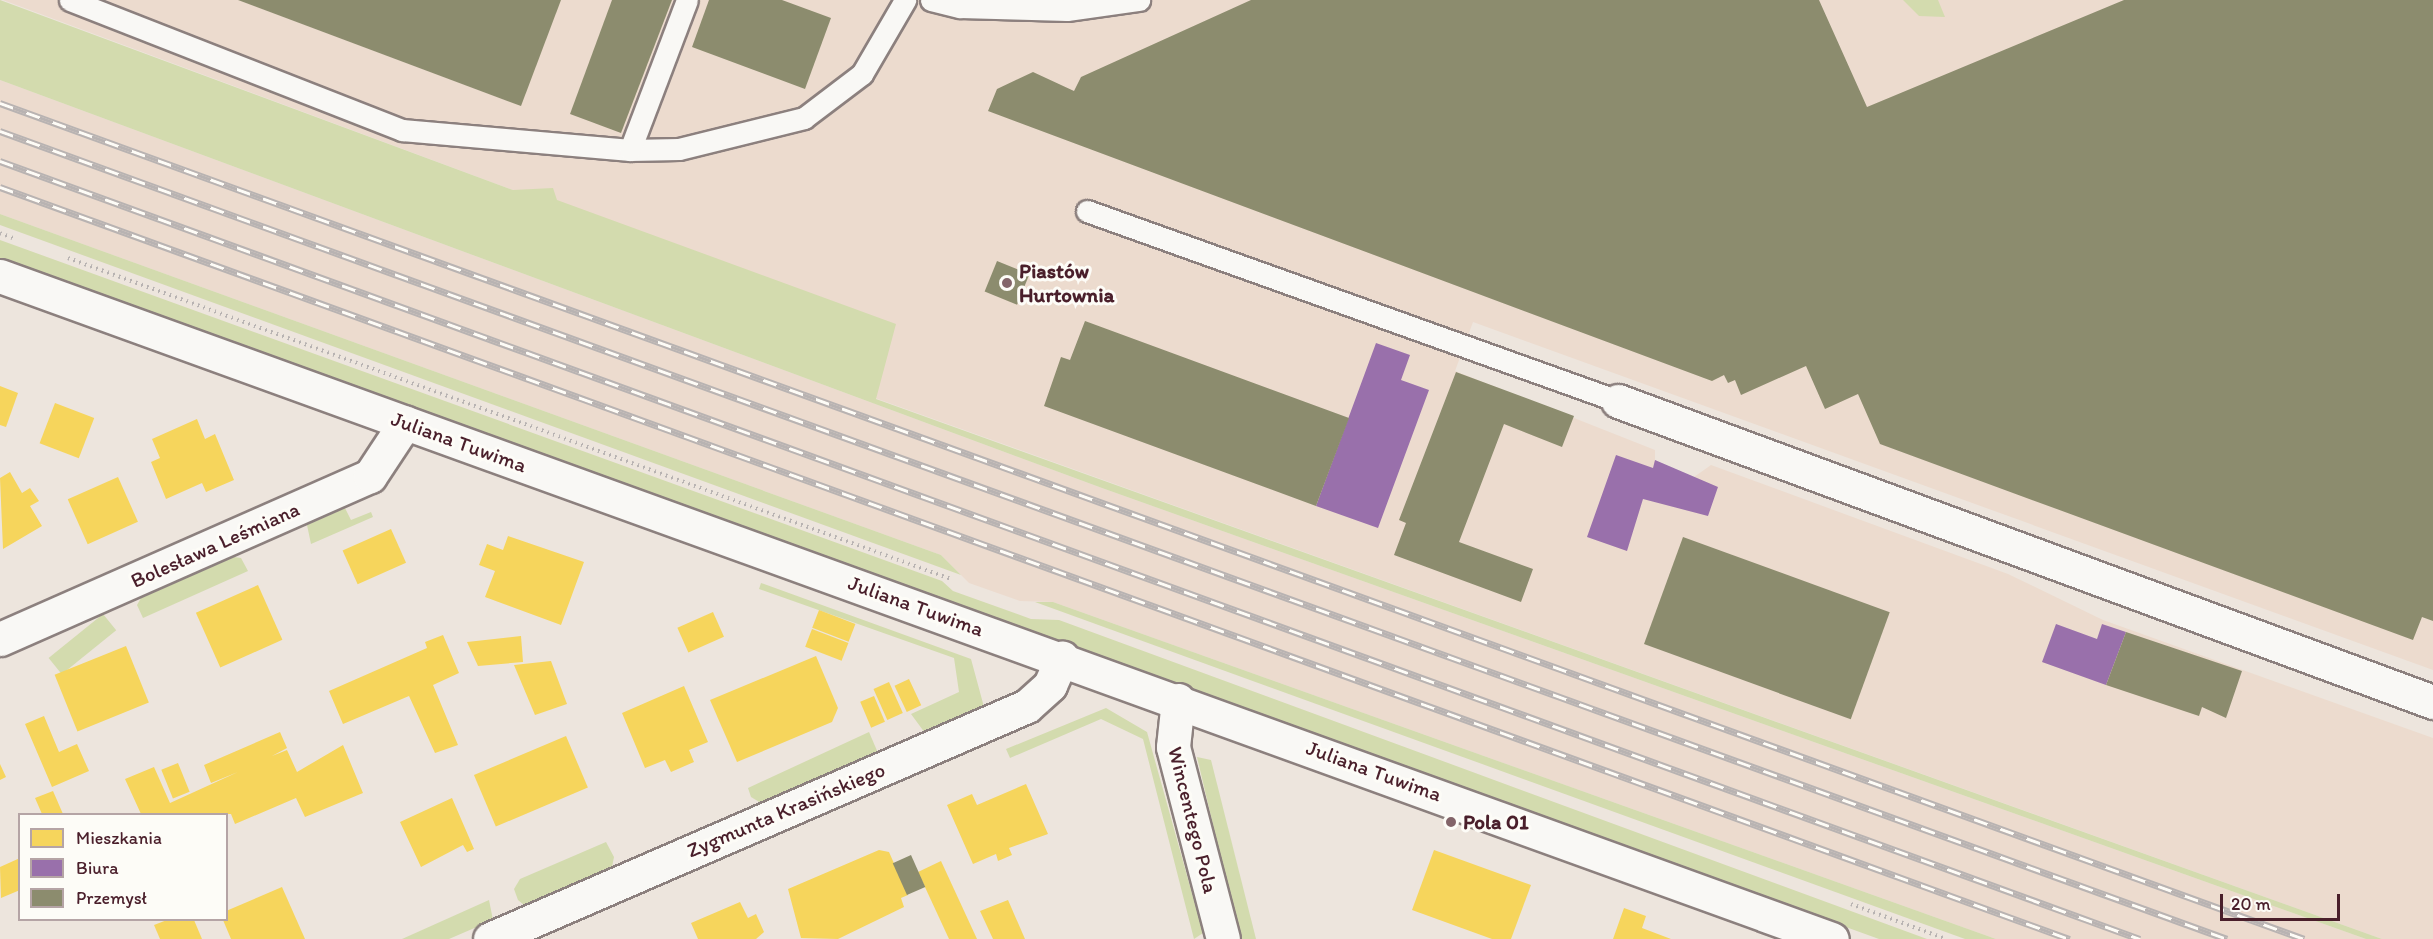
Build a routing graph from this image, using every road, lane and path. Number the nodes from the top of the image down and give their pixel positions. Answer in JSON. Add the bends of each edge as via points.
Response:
{"nodes":[{"id":1,"x":70,"y":0,"type":"edge"},
{"id":2,"x":687,"y":0,"type":"edge"},
{"id":3,"x":905,"y":0,"type":"edge"},
{"id":4,"x":931,"y":0,"type":"edge"},
{"id":5,"x":1139,"y":0,"type":"edge"},
{"id":6,"x":630,"y":150,"type":"junction"},
{"id":7,"x":1087,"y":211,"type":"dead end"},
{"id":8,"x":0,"y":276,"type":"edge"},
{"id":9,"x":1618,"y":401,"type":"joint"},
{"id":10,"x":405,"y":423,"type":"junction"},
{"id":11,"x":0,"y":639,"type":"edge"},
{"id":12,"x":1062,"y":658,"type":"junction"},
{"id":13,"x":1178,"y":700,"type":"junction"},
{"id":14,"x":2433,"y":702,"type":"edge"},
{"id":15,"x":489,"y":939,"type":"edge"},
{"id":16,"x":1223,"y":939,"type":"edge"},
{"id":17,"x":1832,"y":939,"type":"edge"}],
"edges":[{"from":1,"to":6,"type":"lane","via":[[402,130]]},
{"from":2,"to":6,"type":"lane"},
{"from":3,"to":6,"type":"lane","via":[[862,74],[804,118],[679,149]]},
{"from":4,"to":5,"type":"lane","via":[[960,7],[1067,10]]},
{"from":7,"to":9,"type":"lane"},
{"from":8,"to":10,"type":"street","name":"Juliana Tuwima"},
{"from":9,"to":14,"type":"street"},
{"from":10,"to":11,"type":"street","name":"Bolesława Leśmiana","via":[[370,476]]},
{"from":10,"to":12,"type":"street","name":"Juliana Tuwima"},
{"from":12,"to":13,"type":"street","name":"Juliana Tuwima"},
{"from":12,"to":15,"type":"street","name":"Zygmunta Krasińskiego","via":[[1050,685],[1027,706]]},
{"from":13,"to":16,"type":"street","name":"Wincentego Pola","via":[[1173,747]]},
{"from":13,"to":17,"type":"street","name":"Juliana Tuwima"}]}
